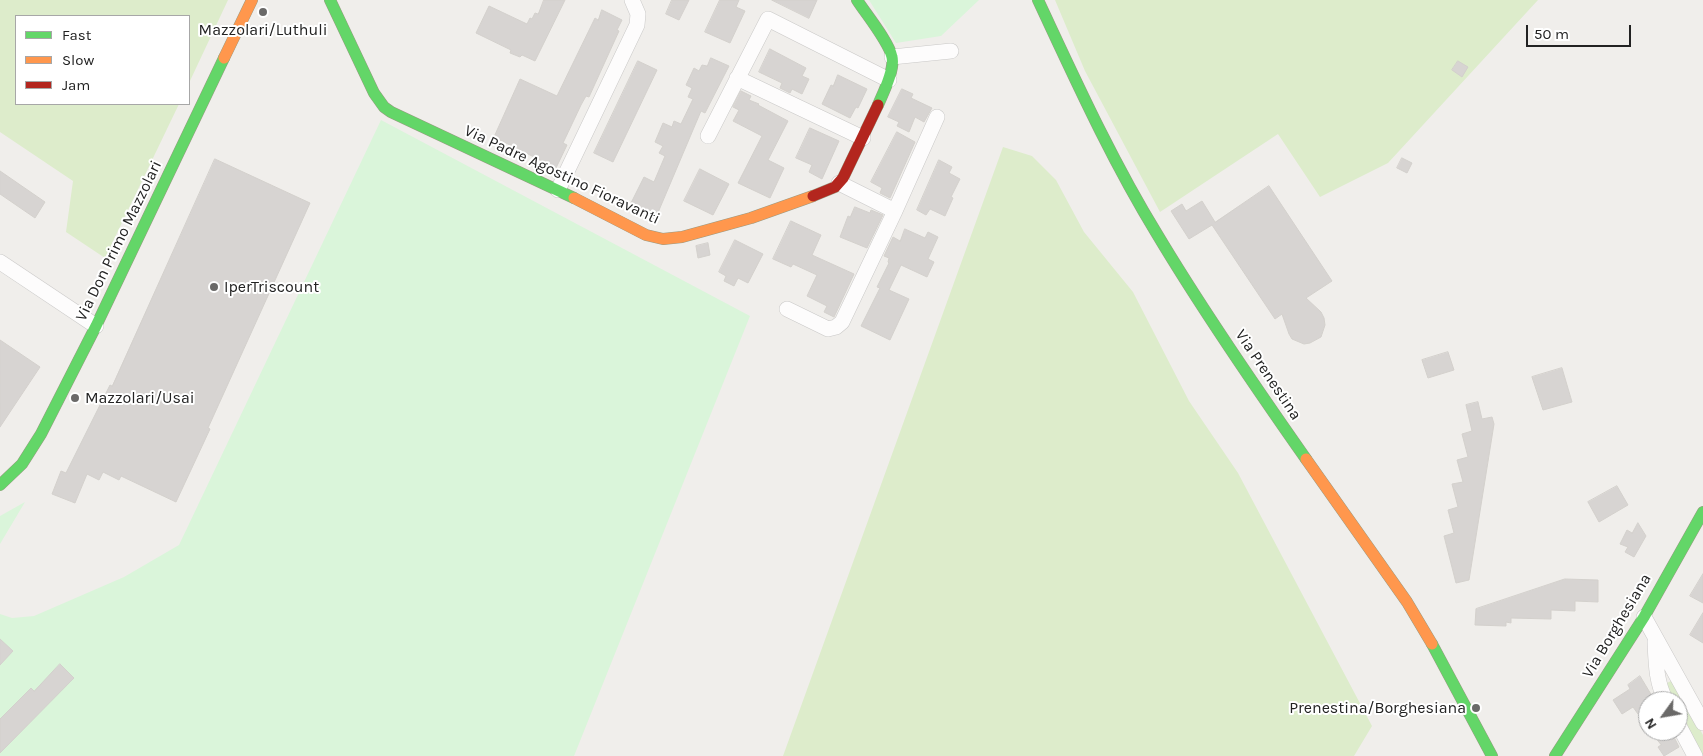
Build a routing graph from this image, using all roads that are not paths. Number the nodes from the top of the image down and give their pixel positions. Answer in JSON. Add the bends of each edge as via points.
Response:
{"nodes":[{"id":1,"x":252,"y":0,"type":"edge"},
{"id":2,"x":330,"y":0,"type":"edge"},
{"id":3,"x":632,"y":0,"type":"edge"},
{"id":4,"x":857,"y":0,"type":"edge"},
{"id":5,"x":1038,"y":0,"type":"edge"},
{"id":6,"x":952,"y":51,"type":"dead end"},
{"id":7,"x":892,"y":57,"type":"junction"},
{"id":8,"x":737,"y":78,"type":"junction"},
{"id":9,"x":889,"y":80,"type":"junction"},
{"id":10,"x":937,"y":117,"type":"dead end"},
{"id":11,"x":708,"y":136,"type":"dead end"},
{"id":12,"x":863,"y":138,"type":"junction"},
{"id":13,"x":839,"y":183,"type":"junction"},
{"id":14,"x":558,"y":190,"type":"junction"},
{"id":15,"x":895,"y":211,"type":"junction"},
{"id":16,"x":0,"y":262,"type":"edge"},
{"id":17,"x":787,"y":309,"type":"dead end"},
{"id":18,"x":96,"y":326,"type":"junction"},
{"id":19,"x":0,"y":485,"type":"edge"},
{"id":20,"x":1703,"y":512,"type":"edge"},
{"id":21,"x":1644,"y":617,"type":"junction"},
{"id":22,"x":1655,"y":638,"type":"junction"},
{"id":23,"x":1661,"y":691,"type":"edge"},
{"id":24,"x":1703,"y":724,"type":"edge"},
{"id":25,"x":1687,"y":741,"type":"edge"},
{"id":26,"x":1492,"y":756,"type":"edge"},
{"id":27,"x":1556,"y":756,"type":"edge"},
{"id":28,"x":1695,"y":756,"type":"edge"}],
"edges":[{"from":1,"to":18,"type":"street","name":"Via Don Primo Mazzolari"},
{"from":2,"to":14,"type":"street","name":"Via Padre Agostino Fioravanti","via":[[374,93],[391,112]]},
{"from":3,"to":14,"type":"street","via":[[638,14],[637,25]]},
{"from":4,"to":7,"type":"street"},
{"from":5,"to":26,"type":"street","name":"Via Prenestina","via":[[1109,149],[1165,249],[1253,384],[1407,602]]},
{"from":6,"to":7,"type":"street"},
{"from":7,"to":9,"type":"street"},
{"from":8,"to":9,"type":"street","via":[[768,19]]},
{"from":8,"to":11,"type":"street"},
{"from":8,"to":12,"type":"street"},
{"from":9,"to":12,"type":"street"},
{"from":10,"to":15,"type":"street"},
{"from":12,"to":13,"type":"street"},
{"from":13,"to":14,"type":"street","name":"Via Padre Agostino Fioravanti","via":[[825,192],[751,218],[669,240],[646,235]]},
{"from":13,"to":15,"type":"street"},
{"from":15,"to":17,"type":"street","via":[[840,325],[828,328]]},
{"from":16,"to":18,"type":"street"},
{"from":18,"to":19,"type":"street","name":"Via Don Primo Mazzolari","via":[[37,442],[22,464]]},
{"from":20,"to":21,"type":"street","name":"Via Borghesiana"},
{"from":21,"to":22,"type":"street"},
{"from":21,"to":27,"type":"street","name":"Via Borghesiana"},
{"from":22,"to":23,"type":"street"},
{"from":22,"to":24,"type":"street"},
{"from":25,"to":28,"type":"street"}]}
